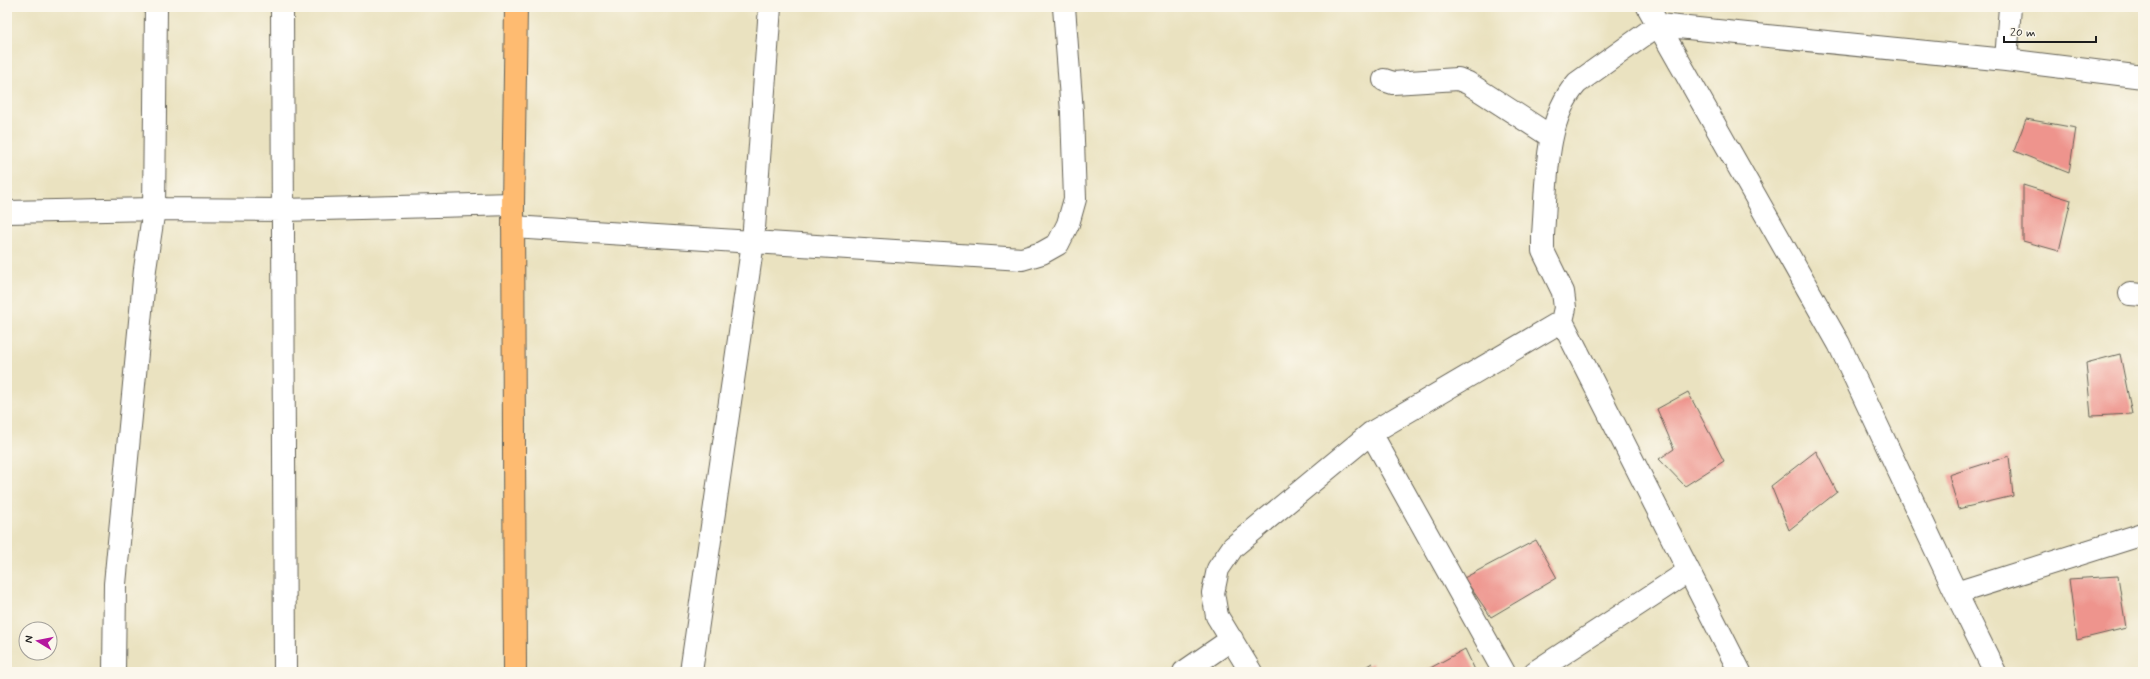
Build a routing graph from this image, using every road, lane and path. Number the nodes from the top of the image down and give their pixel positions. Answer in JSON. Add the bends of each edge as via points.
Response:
{"nodes":[{"id":1,"x":156,"y":7,"type":"edge"},
{"id":2,"x":282,"y":7,"type":"edge"},
{"id":3,"x":516,"y":7,"type":"edge"},
{"id":4,"x":770,"y":7,"type":"edge"},
{"id":5,"x":1064,"y":7,"type":"edge"},
{"id":6,"x":2010,"y":7,"type":"edge"},
{"id":7,"x":1653,"y":16,"type":"edge"},
{"id":8,"x":2006,"y":60,"type":"junction"},
{"id":9,"x":2143,"y":77,"type":"edge"},
{"id":10,"x":1384,"y":80,"type":"dead end"},
{"id":11,"x":1550,"y":136,"type":"junction"},
{"id":12,"x":513,"y":204,"type":"junction"},
{"id":13,"x":154,"y":209,"type":"junction"},
{"id":14,"x":283,"y":210,"type":"junction"},
{"id":15,"x":7,"y":212,"type":"edge"},
{"id":16,"x":513,"y":227,"type":"junction"},
{"id":17,"x":753,"y":242,"type":"junction"},
{"id":18,"x":1562,"y":321,"type":"junction"},
{"id":19,"x":1371,"y":433,"type":"junction"},
{"id":20,"x":2143,"y":534,"type":"edge"},
{"id":21,"x":1689,"y":571,"type":"junction"},
{"id":22,"x":1956,"y":593,"type":"junction"},
{"id":23,"x":1232,"y":639,"type":"junction"},
{"id":24,"x":114,"y":672,"type":"edge"},
{"id":25,"x":285,"y":672,"type":"edge"},
{"id":26,"x":515,"y":672,"type":"edge"},
{"id":27,"x":691,"y":672,"type":"edge"},
{"id":28,"x":1184,"y":672,"type":"edge"},
{"id":29,"x":1251,"y":672,"type":"edge"},
{"id":30,"x":1504,"y":672,"type":"edge"},
{"id":31,"x":1535,"y":672,"type":"edge"},
{"id":32,"x":1740,"y":672,"type":"edge"},
{"id":33,"x":1995,"y":672,"type":"edge"}],
"edges":[{"from":1,"to":13,"type":"street"},
{"from":2,"to":14,"type":"street"},
{"from":3,"to":12,"type":"main road"},
{"from":4,"to":17,"type":"street"},
{"from":5,"to":17,"type":"street","via":[[1075,199],[1068,224],[1058,244],[1042,253],[1022,259]]},
{"from":6,"to":8,"type":"street"},
{"from":7,"to":8,"type":"street"},
{"from":7,"to":11,"type":"street","via":[[1568,93]]},
{"from":7,"to":22,"type":"street","via":[[1839,344]]},
{"from":8,"to":9,"type":"street"},
{"from":10,"to":11,"type":"street","via":[[1393,83],[1458,79]]},
{"from":11,"to":18,"type":"street","via":[[1543,251],[1563,292]]},
{"from":12,"to":14,"type":"street"},
{"from":12,"to":16,"type":"main road"},
{"from":13,"to":14,"type":"street"},
{"from":13,"to":15,"type":"street"},
{"from":13,"to":24,"type":"street","via":[[145,268],[115,584]]},
{"from":14,"to":25,"type":"street"},
{"from":16,"to":17,"type":"street"},
{"from":16,"to":26,"type":"main road"},
{"from":17,"to":27,"type":"street"},
{"from":18,"to":19,"type":"street"},
{"from":18,"to":21,"type":"street"},
{"from":19,"to":23,"type":"street","via":[[1233,547],[1218,569],[1212,593],[1217,616]]},
{"from":19,"to":30,"type":"street"},
{"from":20,"to":22,"type":"street"},
{"from":21,"to":31,"type":"street"},
{"from":21,"to":32,"type":"street"},
{"from":22,"to":33,"type":"street"},
{"from":23,"to":28,"type":"street"},
{"from":23,"to":29,"type":"street"}]}
